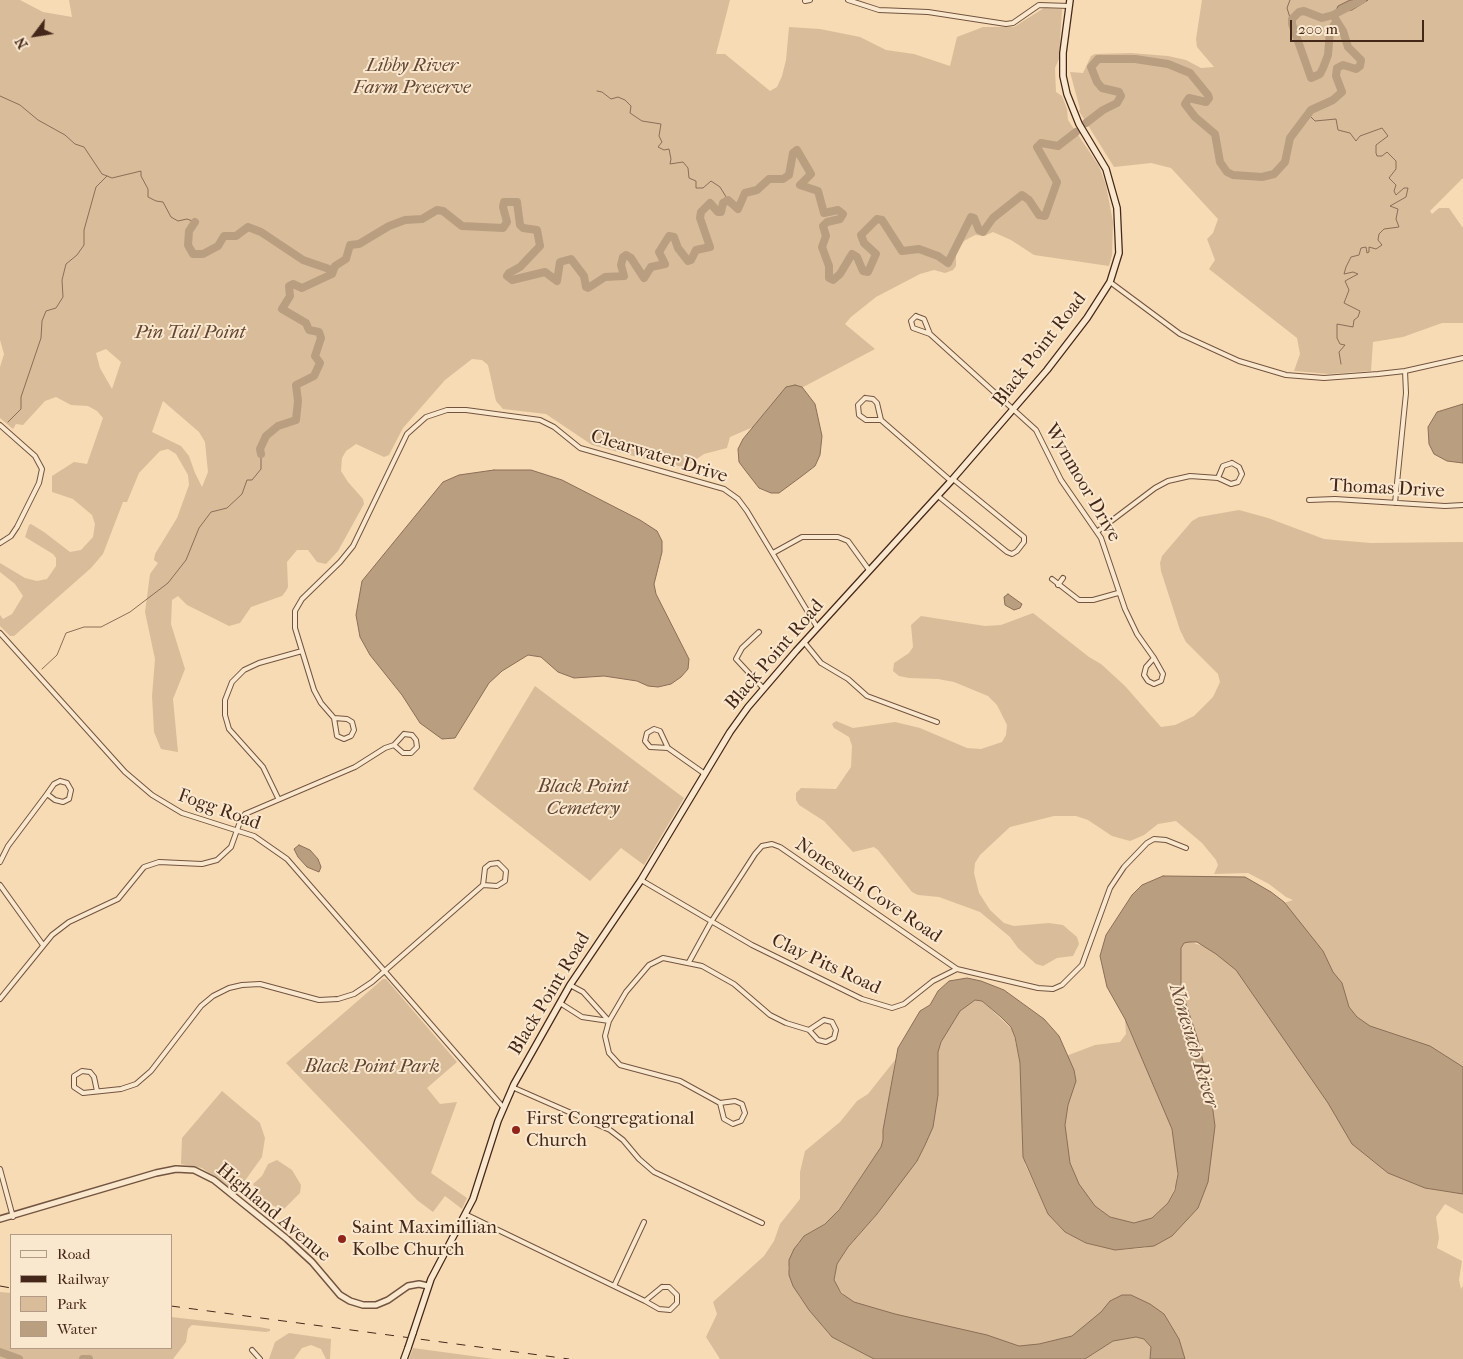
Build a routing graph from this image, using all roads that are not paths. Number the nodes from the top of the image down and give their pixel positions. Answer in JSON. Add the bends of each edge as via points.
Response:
{"nodes":[{"id":1,"x":810,"y":0,"type":"edge"},
{"id":2,"x":848,"y":0,"type":"edge"},
{"id":3,"x":804,"y":1,"type":"edge"},
{"id":4,"x":1069,"y":3,"type":"edge"},
{"id":5,"x":1110,"y":282,"type":"junction"},
{"id":6,"x":930,"y":334,"type":"junction"},
{"id":7,"x":1463,"y":358,"type":"edge"},
{"id":8,"x":1405,"y":371,"type":"junction"},
{"id":9,"x":1014,"y":409,"type":"junction"},
{"id":10,"x":881,"y":420,"type":"junction"},
{"id":11,"x":0,"y":425,"type":"edge"},
{"id":12,"x":1218,"y":478,"type":"junction"},
{"id":13,"x":952,"y":480,"type":"junction"},
{"id":14,"x":938,"y":496,"type":"junction"},
{"id":15,"x":1309,"y":500,"type":"dead end"},
{"id":16,"x":1395,"y":503,"type":"junction"},
{"id":17,"x":1463,"y":505,"type":"edge"},
{"id":18,"x":1098,"y":531,"type":"junction"},
{"id":19,"x":0,"y":543,"type":"edge"},
{"id":20,"x":773,"y":553,"type":"junction"},
{"id":21,"x":869,"y":570,"type":"junction"},
{"id":22,"x":1063,"y":578,"type":"dead end"},
{"id":23,"x":1052,"y":579,"type":"dead end"},
{"id":24,"x":1058,"y":585,"type":"junction"},
{"id":25,"x":1118,"y":593,"type":"junction"},
{"id":26,"x":817,"y":627,"type":"junction"},
{"id":27,"x":759,"y":632,"type":"dead end"},
{"id":28,"x":0,"y":633,"type":"edge"},
{"id":29,"x":804,"y":642,"type":"junction"},
{"id":30,"x":302,"y":651,"type":"junction"},
{"id":31,"x":1154,"y":658,"type":"junction"},
{"id":32,"x":763,"y":688,"type":"junction"},
{"id":33,"x":334,"y":718,"type":"junction"},
{"id":34,"x":936,"y":722,"type":"dead end"},
{"id":35,"x":394,"y":745,"type":"junction"},
{"id":36,"x":668,"y":748,"type":"junction"},
{"id":37,"x":705,"y":774,"type":"junction"},
{"id":38,"x":47,"y":794,"type":"junction"},
{"id":39,"x":278,"y":798,"type":"junction"},
{"id":40,"x":237,"y":830,"type":"junction"},
{"id":41,"x":1186,"y":848,"type":"dead end"},
{"id":42,"x":0,"y":862,"type":"edge"},
{"id":43,"x":641,"y":880,"type":"junction"},
{"id":44,"x":0,"y":885,"type":"edge"},
{"id":45,"x":483,"y":885,"type":"junction"},
{"id":46,"x":711,"y":922,"type":"junction"},
{"id":47,"x":43,"y":945,"type":"junction"},
{"id":48,"x":689,"y":962,"type":"junction"},
{"id":49,"x":957,"y":969,"type":"junction"},
{"id":50,"x":384,"y":970,"type":"junction"},
{"id":51,"x":570,"y":985,"type":"junction"},
{"id":52,"x":0,"y":999,"type":"edge"},
{"id":53,"x":560,"y":1003,"type":"junction"},
{"id":54,"x":609,"y":1022,"type":"junction"},
{"id":55,"x":809,"y":1030,"type":"junction"},
{"id":56,"x":512,"y":1087,"type":"junction"},
{"id":57,"x":97,"y":1091,"type":"junction"},
{"id":58,"x":720,"y":1103,"type":"junction"},
{"id":59,"x":503,"y":1107,"type":"junction"},
{"id":60,"x":0,"y":1168,"type":"edge"},
{"id":61,"x":467,"y":1215,"type":"junction"},
{"id":62,"x":13,"y":1217,"type":"junction"},
{"id":63,"x":0,"y":1219,"type":"edge"},
{"id":64,"x":644,"y":1222,"type":"dead end"},
{"id":65,"x":762,"y":1223,"type":"dead end"},
{"id":66,"x":428,"y":1286,"type":"junction"},
{"id":67,"x":614,"y":1286,"type":"junction"},
{"id":68,"x":645,"y":1301,"type":"junction"},
{"id":69,"x":252,"y":1350,"type":"dead end"},
{"id":70,"x":260,"y":1359,"type":"edge"},
{"id":71,"x":404,"y":1359,"type":"edge"}],
"edges":[{"from":1,"to":3,"type":"street"},
{"from":2,"to":4,"type":"street","via":[[879,10],[928,12],[1006,24],[1013,23],[1039,5]]},
{"from":4,"to":5,"type":"main road","name":"Black Point Road","via":[[1063,60],[1067,94],[1079,124],[1106,169],[1117,208],[1119,253]]},
{"from":5,"to":8,"type":"street","via":[[1180,334],[1251,366],[1308,378]]},
{"from":5,"to":9,"type":"main road","name":"Black Point Road","via":[[1078,331]]},
{"from":6,"to":6,"type":"street","via":[[923,318],[913,318],[914,329]]},
{"from":6,"to":9,"type":"street","name":"Wynmoor Drive"},
{"from":7,"to":8,"type":"street"},
{"from":8,"to":16,"type":"street","via":[[1406,393]]},
{"from":9,"to":13,"type":"main road","name":"Black Point Road"},
{"from":9,"to":18,"type":"street","name":"Wynmoor Drive","via":[[1036,430],[1061,480]]},
{"from":10,"to":10,"type":"street","via":[[875,400],[867,398],[860,402],[857,409],[860,417]]},
{"from":10,"to":13,"type":"street"},
{"from":11,"to":19,"type":"street","via":[[35,456],[42,469],[39,483],[17,527]]},
{"from":12,"to":12,"type":"street","via":[[1229,484],[1236,483],[1241,477],[1240,468],[1228,463]]},
{"from":12,"to":18,"type":"street","via":[[1190,476],[1165,482]]},
{"from":13,"to":14,"type":"main road","name":"Black Point Road"},
{"from":13,"to":14,"type":"street","via":[[1024,537],[1017,551],[1007,552]]},
{"from":14,"to":21,"type":"main road","name":"Black Point Road"},
{"from":15,"to":16,"type":"street","name":"Thomas Drive"},
{"from":16,"to":17,"type":"street","name":"Thomas Drive"},
{"from":18,"to":25,"type":"street","name":"Wynmoor Drive"},
{"from":20,"to":21,"type":"street","via":[[802,537],[838,537],[848,541]]},
{"from":20,"to":26,"type":"street","name":"Clearwater Drive"},
{"from":20,"to":30,"type":"street","name":"Clearwater Drive","via":[[743,505],[717,485],[580,448],[540,420],[466,410],[441,411],[422,420],[406,434],[353,546],[297,607],[294,620]]},
{"from":21,"to":26,"type":"main road","name":"Black Point Road"},
{"from":22,"to":24,"type":"street"},
{"from":23,"to":24,"type":"street"},
{"from":24,"to":25,"type":"street","via":[[1079,600],[1094,600]]},
{"from":25,"to":31,"type":"street","name":"Wynmoor Drive","via":[[1133,626]]},
{"from":26,"to":29,"type":"main road","name":"Black Point Road"},
{"from":27,"to":32,"type":"street","via":[[742,648],[736,659]]},
{"from":28,"to":40,"type":"street","name":"Fogg Road","via":[[80,723],[146,790],[182,812]]},
{"from":29,"to":32,"type":"main road","name":"Black Point Road"},
{"from":29,"to":34,"type":"street","via":[[821,663],[848,679],[863,694]]},
{"from":30,"to":33,"type":"street","name":"Clearwater Drive","via":[[316,695]]},
{"from":30,"to":39,"type":"street","via":[[244,670],[230,686],[224,702],[229,729],[263,767]]},
{"from":31,"to":31,"type":"street","name":"Wynmoor Drive","via":[[1146,667],[1144,676],[1154,684],[1161,681],[1163,672]]},
{"from":32,"to":37,"type":"main road","name":"Black Point Road","via":[[734,726]]},
{"from":33,"to":33,"type":"street","name":"Clearwater Drive","via":[[337,736],[344,739],[351,736],[354,730],[351,721]]},
{"from":35,"to":35,"type":"street","via":[[408,754],[414,751],[417,743],[414,736],[407,734]]},
{"from":35,"to":39,"type":"street","via":[[359,765]]},
{"from":36,"to":36,"type":"street","via":[[660,730],[654,729],[646,734],[645,741],[650,747]]},
{"from":36,"to":37,"type":"street"},
{"from":37,"to":43,"type":"main road","name":"Black Point Road"},
{"from":38,"to":38,"type":"street","via":[[58,782],[66,783],[71,790],[69,799],[63,802]]},
{"from":38,"to":42,"type":"street","via":[[8,846]]},
{"from":39,"to":40,"type":"street","via":[[245,814]]},
{"from":40,"to":47,"type":"street","via":[[229,850],[217,860],[207,864],[159,862],[149,865],[136,875],[118,899],[69,922]]},
{"from":40,"to":50,"type":"street","name":"Fogg Road","via":[[267,843],[287,859]]},
{"from":41,"to":49,"type":"street","via":[[1154,839],[1124,867],[1110,888],[1084,962],[1053,989]]},
{"from":43,"to":46,"type":"street","name":"Clay Pits Road"},
{"from":43,"to":51,"type":"main road","name":"Black Point Road"},
{"from":44,"to":47,"type":"street"},
{"from":45,"to":45,"type":"street","via":[[495,887],[503,884],[507,875],[504,868],[496,863],[488,866]]},
{"from":45,"to":50,"type":"street"},
{"from":46,"to":48,"type":"street"},
{"from":46,"to":49,"type":"street","name":"Clay Pits Road","via":[[814,976],[889,1008],[904,1004],[933,981]]},
{"from":46,"to":49,"type":"street","name":"Nonesuch Cove Road","via":[[755,854],[762,846],[772,844]]},
{"from":47,"to":52,"type":"street"},
{"from":48,"to":54,"type":"street","via":[[664,958],[649,964],[626,992]]},
{"from":48,"to":55,"type":"street","via":[[724,977],[775,1018]]},
{"from":50,"to":57,"type":"street","via":[[358,992],[334,1000],[314,999],[260,984],[242,984],[223,990],[201,1006],[144,1078],[121,1089]]},
{"from":50,"to":59,"type":"street","name":"Fogg Road"},
{"from":51,"to":53,"type":"main road","name":"Black Point Road"},
{"from":51,"to":54,"type":"street","via":[[583,992]]},
{"from":53,"to":54,"type":"street","via":[[582,1017]]},
{"from":53,"to":56,"type":"main road","name":"Black Point Road"},
{"from":54,"to":58,"type":"street","via":[[605,1044],[617,1063],[680,1081]]},
{"from":55,"to":55,"type":"street","via":[[824,1042],[832,1040],[836,1032],[834,1024],[826,1020],[819,1021]]},
{"from":56,"to":59,"type":"main road","name":"Black Point Road"},
{"from":56,"to":65,"type":"street","via":[[610,1130],[654,1172]]},
{"from":57,"to":57,"type":"street","via":[[90,1072],[81,1071],[74,1076],[73,1085],[78,1091]]},
{"from":58,"to":58,"type":"street","via":[[723,1118],[728,1122],[735,1124],[742,1120],[745,1112],[740,1103]]},
{"from":59,"to":61,"type":"main road","name":"Black Point Road"},
{"from":60,"to":62,"type":"street"},
{"from":61,"to":66,"type":"main road","name":"Black Point Road"},
{"from":61,"to":67,"type":"street"},
{"from":62,"to":63,"type":"street","name":"Highland Avenue"},
{"from":62,"to":66,"type":"street","name":"Highland Avenue","via":[[156,1173],[194,1170],[214,1180],[287,1239],[348,1300],[363,1305],[376,1304],[411,1285]]},
{"from":64,"to":67,"type":"street"},
{"from":66,"to":71,"type":"main road","name":"Black Point Road","bridge":true},
{"from":67,"to":68,"type":"street"},
{"from":68,"to":68,"type":"street","via":[[668,1310],[678,1299],[675,1290],[664,1286]]},
{"from":69,"to":70,"type":"street"}]}
